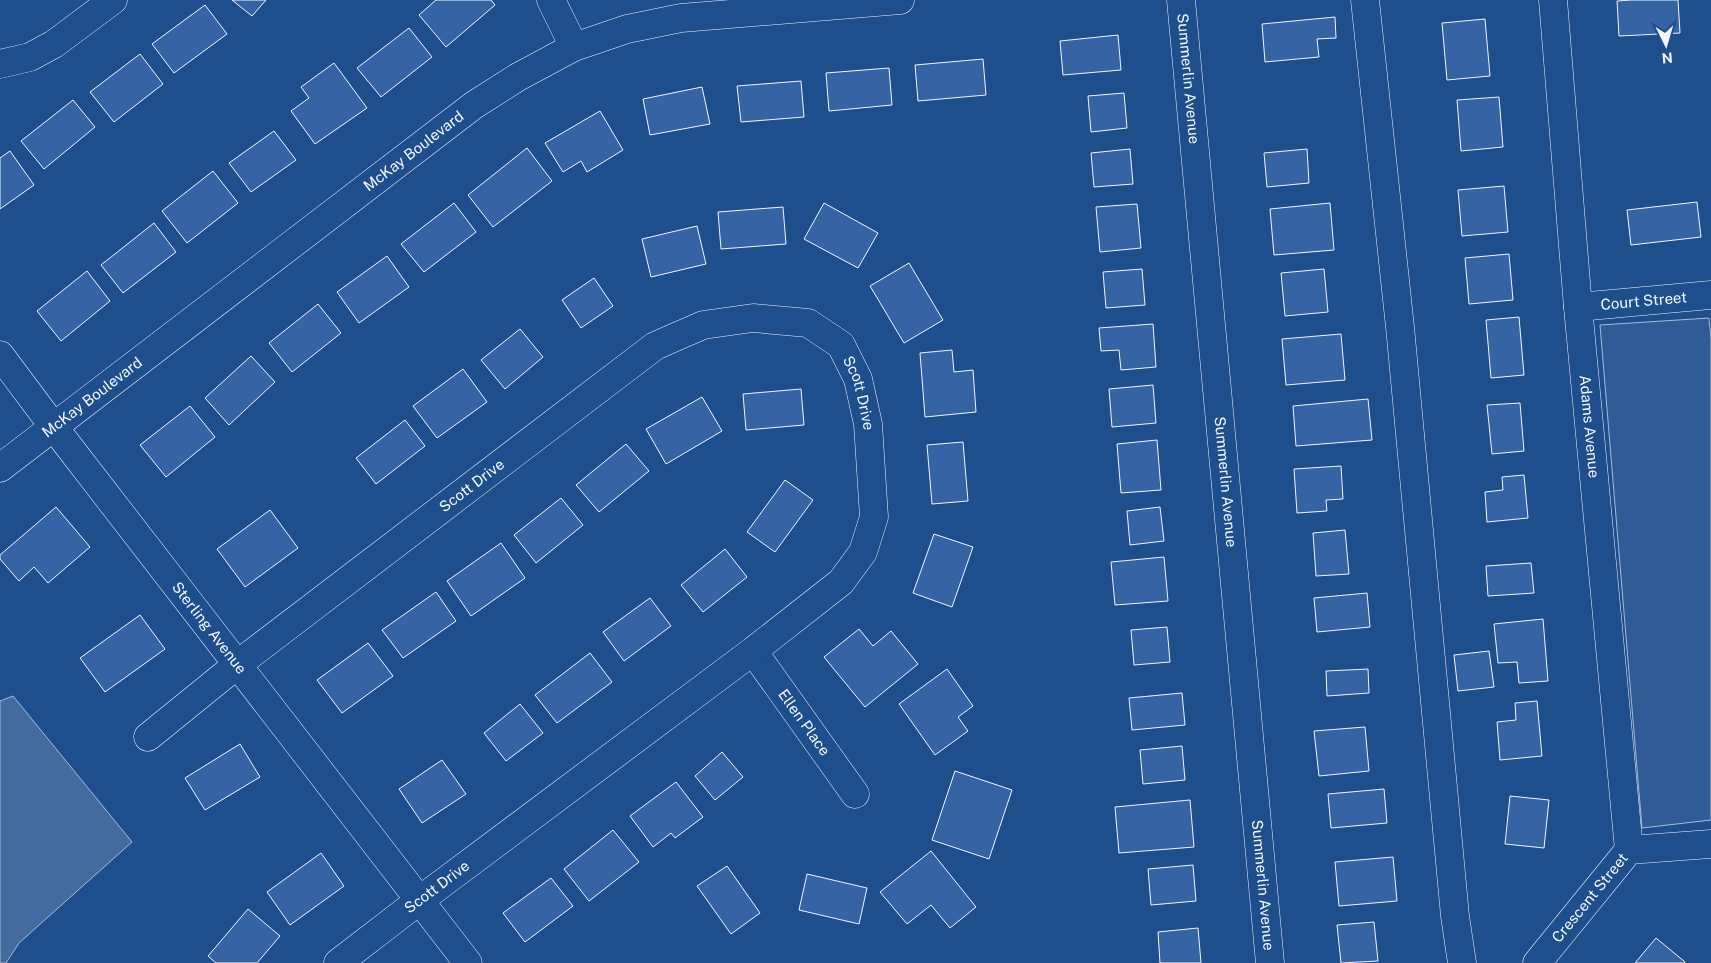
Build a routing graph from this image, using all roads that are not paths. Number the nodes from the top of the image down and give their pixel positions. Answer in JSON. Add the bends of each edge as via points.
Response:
{"nodes":[{"id":1,"x":112,"y":0,"type":"edge"},
{"id":2,"x":551,"y":0,"type":"edge"},
{"id":3,"x":900,"y":0,"type":"edge"},
{"id":4,"x":1181,"y":0,"type":"edge"},
{"id":5,"x":1364,"y":0,"type":"edge"},
{"id":6,"x":1553,"y":0,"type":"edge"},
{"id":7,"x":825,"y":3,"type":"edge"},
{"id":8,"x":574,"y":47,"type":"junction"},
{"id":9,"x":0,"y":64,"type":"edge"},
{"id":10,"x":1711,"y":295,"type":"edge"},
{"id":11,"x":1578,"y":307,"type":"junction"},
{"id":12,"x":0,"y":355,"type":"edge"},
{"id":13,"x":53,"y":426,"type":"junction"},
{"id":14,"x":0,"y":468,"type":"edge"},
{"id":15,"x":753,"y":651,"type":"junction"},
{"id":16,"x":238,"y":664,"type":"junction"},
{"id":17,"x":148,"y":737,"type":"dead end"},
{"id":18,"x":855,"y":794,"type":"dead end"},
{"id":19,"x":1711,"y":844,"type":"edge"},
{"id":20,"x":1629,"y":850,"type":"junction"},
{"id":21,"x":420,"y":900,"type":"junction"},
{"id":22,"x":338,"y":963,"type":"edge"},
{"id":23,"x":468,"y":963,"type":"edge"},
{"id":24,"x":1270,"y":963,"type":"edge"},
{"id":25,"x":1462,"y":963,"type":"edge"},
{"id":26,"x":1537,"y":963,"type":"edge"}],
"edges":[{"from":1,"to":9,"type":"street","via":[[54,44],[30,57]]},
{"from":2,"to":8,"type":"street"},
{"from":3,"to":7,"type":"street","name":"McKay Boulevard"},
{"from":4,"to":24,"type":"street","name":"Summerlin Avenue"},
{"from":5,"to":25,"type":"street"},
{"from":6,"to":11,"type":"street","name":"Adams Avenue"},
{"from":7,"to":8,"type":"street","name":"McKay Boulevard","via":[[681,18],[627,29]]},
{"from":8,"to":13,"type":"street","name":"McKay Boulevard","via":[[474,105]]},
{"from":10,"to":11,"type":"street","name":"Court Street"},
{"from":11,"to":20,"type":"street","name":"Adams Avenue"},
{"from":12,"to":13,"type":"street","name":"Sterling Avenue"},
{"from":13,"to":14,"type":"street","name":"McKay Boulevard"},
{"from":13,"to":16,"type":"street","name":"Sterling Avenue"},
{"from":15,"to":16,"type":"street","name":"Scott Drive","via":[[841,582],[863,552],[874,517],[868,424],[858,379],[841,345],[808,323],[753,318],[703,326],[655,346]]},
{"from":15,"to":18,"type":"street","name":"Ellen Place"},
{"from":15,"to":21,"type":"street","name":"Scott Drive"},
{"from":16,"to":17,"type":"street","name":"Scott Drive"},
{"from":16,"to":21,"type":"street","name":"Sterling Avenue"},
{"from":19,"to":20,"type":"street","name":"Crescent Street"},
{"from":20,"to":26,"type":"street","name":"Crescent Street"},
{"from":21,"to":22,"type":"street","name":"Scott Drive"},
{"from":21,"to":23,"type":"street","name":"Sterling Avenue"}]}
